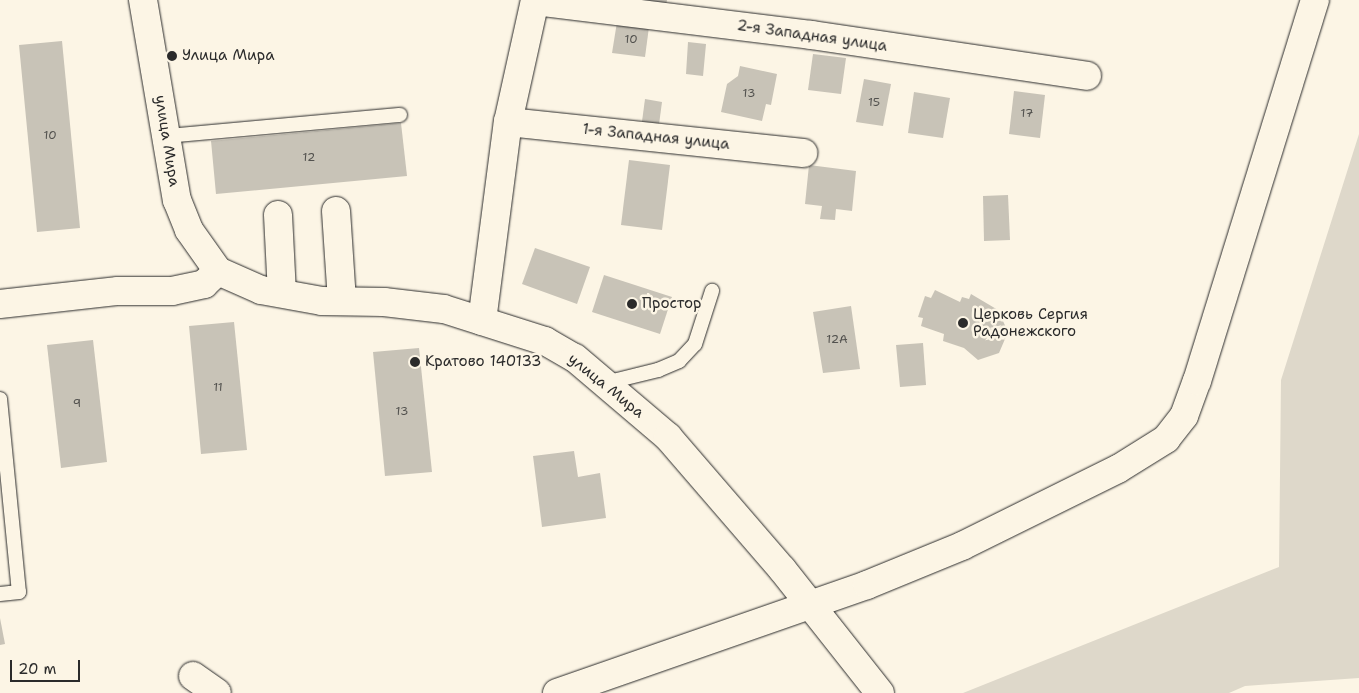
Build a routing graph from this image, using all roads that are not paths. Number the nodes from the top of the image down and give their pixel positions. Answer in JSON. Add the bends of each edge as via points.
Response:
{"nodes":[{"id":1,"x":143,"y":0,"type":"edge"},
{"id":2,"x":535,"y":0,"type":"edge"},
{"id":3,"x":1315,"y":0,"type":"edge"},
{"id":4,"x":1087,"y":76,"type":"dead end"},
{"id":5,"x":400,"y":115,"type":"dead end"},
{"id":6,"x":508,"y":122,"type":"junction"},
{"id":7,"x":167,"y":136,"type":"junction"},
{"id":8,"x":803,"y":153,"type":"dead end"},
{"id":9,"x":336,"y":212,"type":"dead end"},
{"id":10,"x":278,"y":215,"type":"dead end"},
{"id":11,"x":218,"y":271,"type":"junction"},
{"id":12,"x":712,"y":291,"type":"dead end"},
{"id":13,"x":282,"y":293,"type":"junction"},
{"id":14,"x":342,"y":301,"type":"junction"},
{"id":15,"x":0,"y":304,"type":"edge"},
{"id":16,"x":482,"y":321,"type":"junction"},
{"id":17,"x":605,"y":383,"type":"junction"},
{"id":18,"x":0,"y":400,"type":"edge"},
{"id":19,"x":0,"y":594,"type":"edge"},
{"id":20,"x":809,"y":603,"type":"junction"},
{"id":21,"x":192,"y":676,"type":"dead end"},
{"id":22,"x":217,"y":693,"type":"edge"},
{"id":23,"x":557,"y":693,"type":"edge"},
{"id":24,"x":880,"y":693,"type":"edge"}],
"edges":[{"from":1,"to":7,"type":"street","name":"улица Мира"},
{"from":2,"to":4,"type":"street","name":"2-я Западная улица","via":[[811,35]]},
{"from":2,"to":6,"type":"street"},
{"from":3,"to":20,"type":"street","via":[[1197,381],[1184,416],[1166,439],[1118,469],[1012,523],[867,585]]},
{"from":5,"to":7,"type":"lane"},
{"from":6,"to":8,"type":"street","name":"1-я Западная улица"},
{"from":6,"to":16,"type":"street"},
{"from":7,"to":11,"type":"street","name":"улица Мира","via":[[177,200],[189,230]]},
{"from":9,"to":14,"type":"street"},
{"from":10,"to":13,"type":"street"},
{"from":11,"to":13,"type":"street","name":"улица Мира","via":[[261,290]]},
{"from":11,"to":15,"type":"street","via":[[204,284],[172,292],[118,290]]},
{"from":12,"to":17,"type":"lane","via":[[695,344],[679,361],[658,370]]},
{"from":13,"to":14,"type":"street","name":"улица Мира"},
{"from":14,"to":16,"type":"street","name":"улица Мира","via":[[444,309]]},
{"from":16,"to":17,"type":"street","name":"улица Мира","via":[[545,341],[576,358]]},
{"from":17,"to":20,"type":"street","name":"улица Мира","via":[[668,437]]},
{"from":18,"to":19,"type":"lane","via":[[19,592]]},
{"from":20,"to":23,"type":"street"},
{"from":20,"to":24,"type":"street","name":"улица Мира"},
{"from":21,"to":22,"type":"street"}]}
